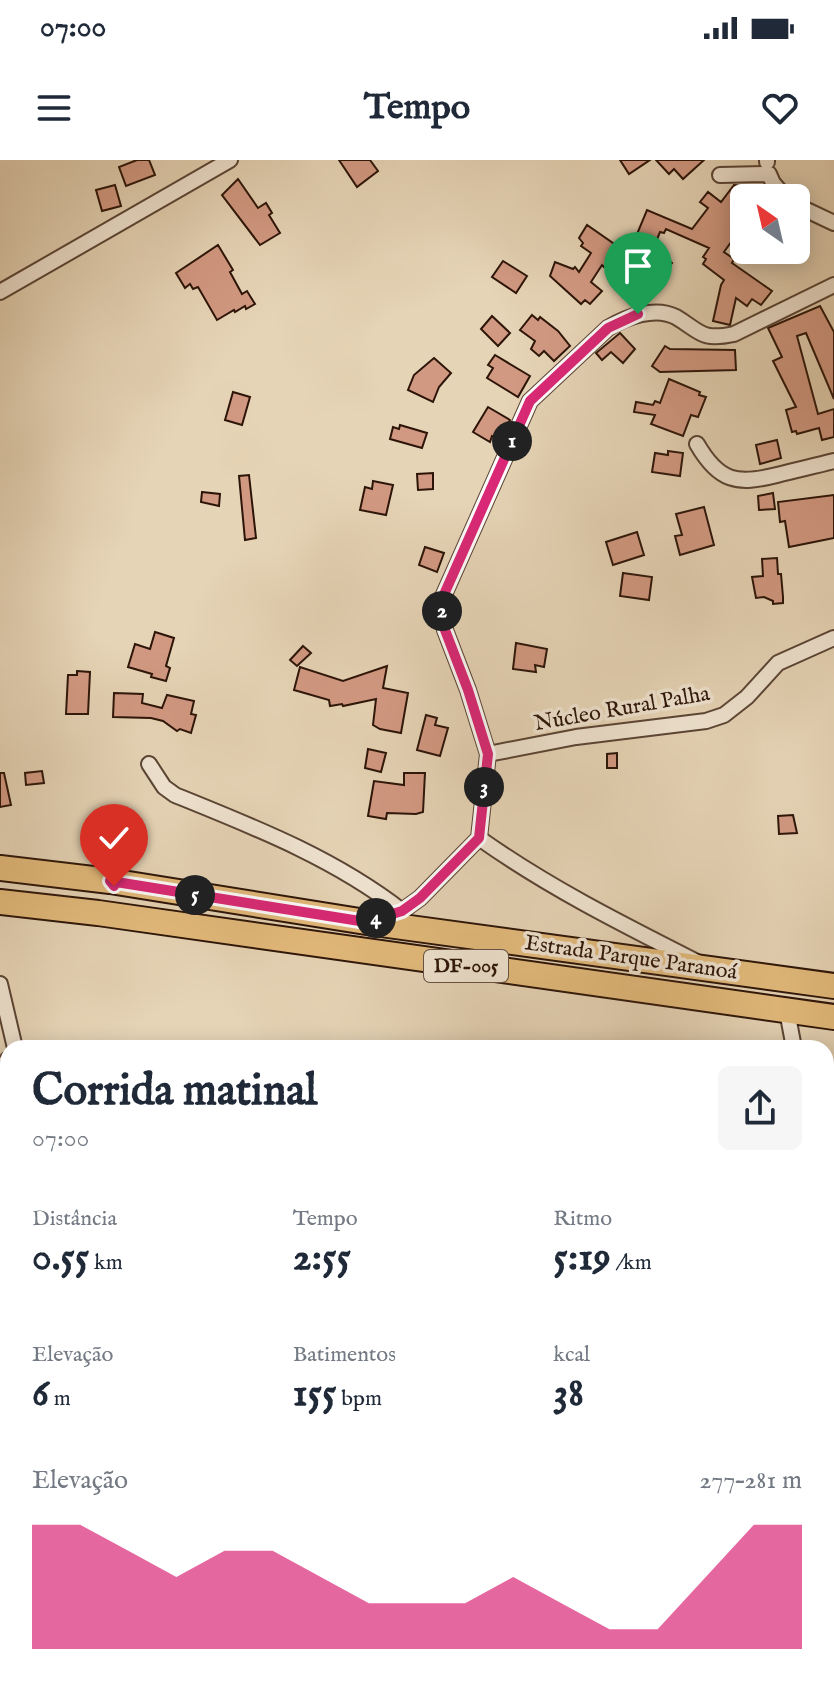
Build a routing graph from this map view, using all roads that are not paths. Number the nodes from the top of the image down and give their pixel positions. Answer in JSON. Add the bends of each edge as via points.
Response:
{"nodes":[{"id":1,"x":230,"y":160,"type":"edge"},
{"id":2,"x":767,"y":164,"type":"edge"},
{"id":3,"x":720,"y":175,"type":"dead end"},
{"id":4,"x":774,"y":184,"type":"edge"},
{"id":5,"x":810,"y":212,"type":"edge"},
{"id":6,"x":834,"y":223,"type":"edge"},
{"id":7,"x":834,"y":285,"type":"edge"},
{"id":8,"x":0,"y":292,"type":"edge"},
{"id":9,"x":697,"y":444,"type":"dead end"},
{"id":10,"x":834,"y":461,"type":"edge"},
{"id":11,"x":834,"y":638,"type":"edge"},
{"id":12,"x":488,"y":754,"type":"junction"},
{"id":13,"x":149,"y":764,"type":"dead end"},
{"id":14,"x":479,"y":838,"type":"junction"},
{"id":15,"x":0,"y":868,"type":"edge"},
{"id":16,"x":110,"y":881,"type":"junction"},
{"id":17,"x":0,"y":902,"type":"edge"},
{"id":18,"x":402,"y":911,"type":"junction"},
{"id":19,"x":98,"y":913,"type":"junction"},
{"id":20,"x":366,"y":922,"type":"junction"},
{"id":21,"x":712,"y":969,"type":"junction"},
{"id":22,"x":0,"y":984,"type":"edge"},
{"id":23,"x":834,"y":986,"type":"edge"},
{"id":24,"x":787,"y":1011,"type":"junction"},
{"id":25,"x":834,"y":1017,"type":"edge"},
{"id":26,"x":13,"y":1040,"type":"edge"},
{"id":27,"x":792,"y":1040,"type":"edge"}],
"edges":[{"from":1,"to":8,"type":"street"},
{"from":2,"to":3,"type":"street"},
{"from":2,"to":4,"type":"street"},
{"from":5,"to":6,"type":"street"},
{"from":7,"to":12,"type":"street","via":[[720,337],[694,331],[669,315],[638,314],[620,320],[530,401],[442,599],[445,630]]},
{"from":9,"to":10,"type":"street","via":[[707,462],[737,481]]},
{"from":11,"to":12,"type":"street","name":"Núcleo Rural Palha","via":[[778,663],[724,715]]},
{"from":12,"to":14,"type":"street"},
{"from":13,"to":18,"type":"street","via":[[175,795],[339,868]]},
{"from":14,"to":18,"type":"street"},
{"from":14,"to":21,"type":"street","via":[[570,896]]},
{"from":15,"to":16,"type":"main road","name":"Estrada Parque Paranoá","number":"DF-005"},
{"from":16,"to":19,"type":"main road","via":[[120,899]]},
{"from":16,"to":20,"type":"main road","name":"Estrada Parque Paranoá","number":"DF-005"},
{"from":17,"to":19,"type":"main road","name":"Estrada Parque Paranoá","number":"DF-005"},
{"from":18,"to":20,"type":"street"},
{"from":19,"to":24,"type":"main road","name":"Estrada Parque Paranoá","number":"DF-005"},
{"from":20,"to":21,"type":"main road","name":"Estrada Parque Paranoá","number":"DF-005"},
{"from":21,"to":23,"type":"main road","name":"Estrada Parque Paranoá","number":"DF-005"},
{"from":22,"to":26,"type":"street"},
{"from":24,"to":25,"type":"main road","name":"Estrada Parque Paranoá","number":"DF-005"},
{"from":24,"to":27,"type":"street"}]}
